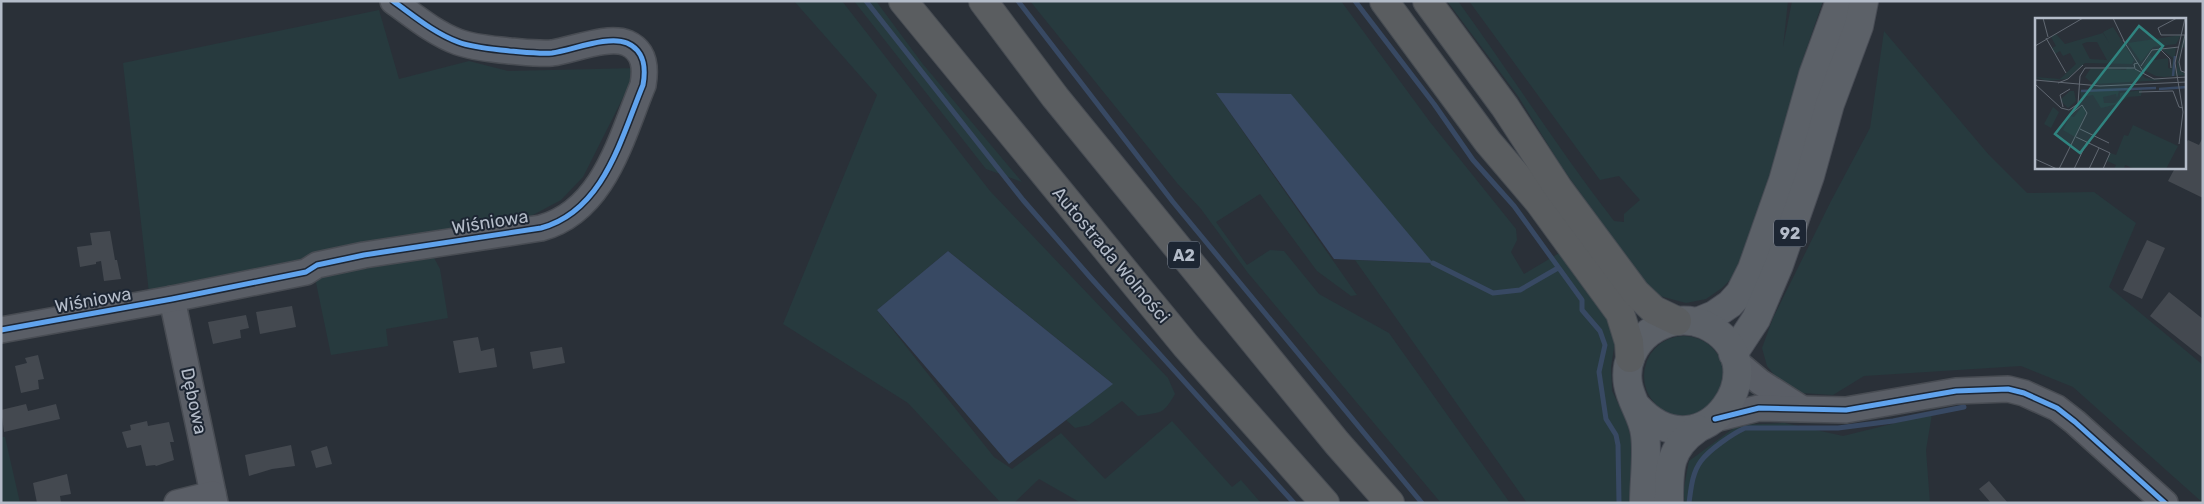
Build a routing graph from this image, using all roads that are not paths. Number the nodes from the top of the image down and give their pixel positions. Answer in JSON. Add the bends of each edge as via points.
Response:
{"nodes":[{"id":1,"x":393,"y":1,"type":"edge"},
{"id":2,"x":903,"y":1,"type":"edge"},
{"id":3,"x":983,"y":1,"type":"edge"},
{"id":4,"x":1384,"y":1,"type":"edge"},
{"id":5,"x":1427,"y":1,"type":"edge"},
{"id":6,"x":1840,"y":1,"type":"edge"},
{"id":7,"x":1864,"y":1,"type":"edge"},
{"id":8,"x":172,"y":300,"type":"junction"},
{"id":9,"x":1687,"y":321,"type":"junction"},
{"id":10,"x":1,"y":330,"type":"edge"},
{"id":11,"x":1734,"y":357,"type":"junction"},
{"id":12,"x":1630,"y":358,"type":"junction"},
{"id":13,"x":1637,"y":407,"type":"junction"},
{"id":14,"x":1802,"y":408,"type":"junction"},
{"id":15,"x":1706,"y":424,"type":"junction"},
{"id":16,"x":214,"y":499,"type":"edge"},
{"id":17,"x":177,"y":503,"type":"edge"},
{"id":18,"x":1325,"y":503,"type":"edge"},
{"id":19,"x":1390,"y":503,"type":"edge"},
{"id":20,"x":1644,"y":503,"type":"edge"},
{"id":21,"x":1669,"y":503,"type":"edge"},
{"id":22,"x":2166,"y":503,"type":"edge"}],
"edges":[{"from":1,"to":8,"type":"street","name":"Wiśniowa","via":[[429,28],[458,42],[480,47],[551,53],[616,40],[629,43],[644,61],[643,85],[607,172],[596,188],[574,212],[541,228],[364,255],[317,265],[306,272]]},
{"from":2,"to":18,"type":"highway","name":"Autostrada Wolności","via":[[1170,327]]},
{"from":3,"to":19,"type":"highway","number":"A2","via":[[1055,97],[1337,443]]},
{"from":4,"to":12,"type":"highway","via":[[1620,313]]},
{"from":5,"to":9,"type":"highway","via":[[1505,107],[1558,188],[1636,292],[1654,310]]},
{"from":6,"to":9,"type":"main road","number":"92","via":[[1752,268],[1740,293],[1730,304],[1714,315]]},
{"from":7,"to":11,"type":"main road","number":"92","via":[[1859,26],[1830,104],[1810,176],[1779,265],[1756,319]]},
{"from":8,"to":10,"type":"street","name":"Wiśniowa"},
{"from":8,"to":16,"type":"street","name":"Dębowa"},
{"from":9,"to":11,"type":"main road","via":[[1715,331]]},
{"from":9,"to":12,"type":"main road","number":"92","via":[[1657,327],[1640,340]]},
{"from":11,"to":14,"type":"street","via":[[1760,382]]},
{"from":11,"to":15,"type":"main road","via":[[1737,371],[1734,393],[1727,408]]},
{"from":12,"to":13,"type":"main road","number":"92","via":[[1628,384]]},
{"from":13,"to":15,"type":"main road","number":"92","via":[[1657,425],[1670,429]]},
{"from":13,"to":20,"type":"main road","number":"92","via":[[1646,436]]},
{"from":14,"to":15,"type":"street","via":[[1759,408]]},
{"from":14,"to":22,"type":"street","via":[[1846,410],[1956,391],[2008,389],[2024,393],[2057,408]]},
{"from":15,"to":21,"type":"main road","via":[[1681,442],[1672,458]]},
{"from":16,"to":17,"type":"street"}]}
